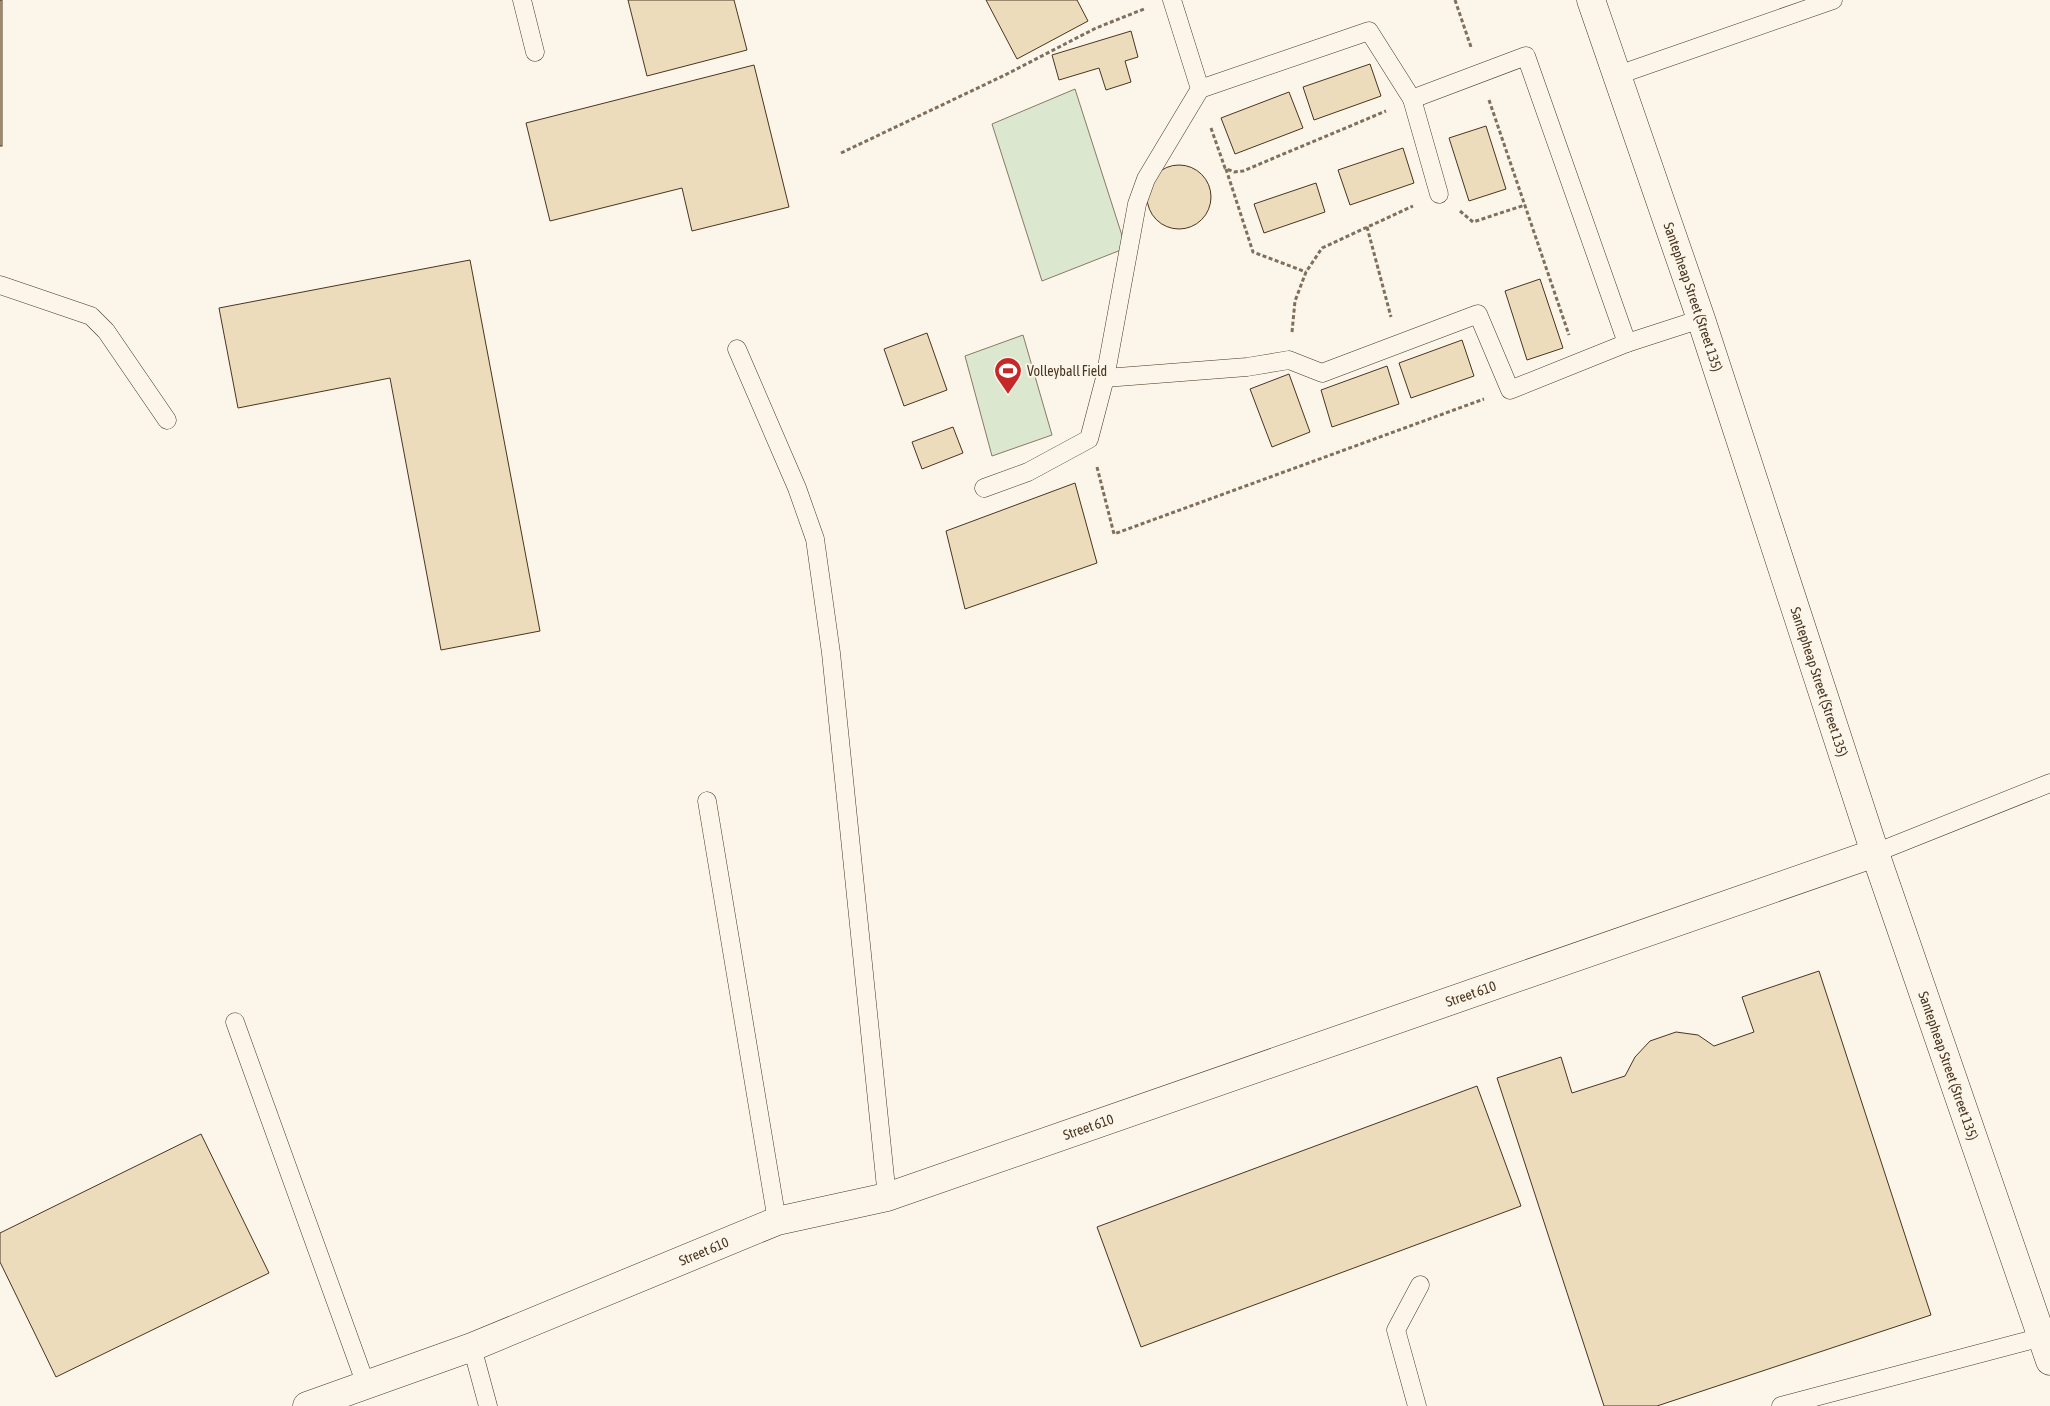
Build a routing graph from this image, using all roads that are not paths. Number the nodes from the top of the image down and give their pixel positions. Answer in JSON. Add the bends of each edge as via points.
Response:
{"nodes":[{"id":1,"x":522,"y":0,"type":"edge"},
{"id":2,"x":1172,"y":0,"type":"edge"},
{"id":3,"x":1591,"y":0,"type":"edge"},
{"id":4,"x":1833,"y":0,"type":"edge"},
{"id":5,"x":535,"y":52,"type":"dead end"},
{"id":6,"x":1618,"y":75,"type":"junction"},
{"id":7,"x":1200,"y":90,"type":"junction"},
{"id":8,"x":1412,"y":100,"type":"junction"},
{"id":9,"x":1439,"y":194,"type":"road end"},
{"id":10,"x":0,"y":285,"type":"edge"},
{"id":11,"x":1701,"y":319,"type":"junction"},
{"id":12,"x":1627,"y":343,"type":"junction"},
{"id":13,"x":737,"y":349,"type":"dead end"},
{"id":14,"x":1105,"y":378,"type":"junction"},
{"id":15,"x":167,"y":420,"type":"dead end"},
{"id":16,"x":984,"y":488,"type":"dead end"},
{"id":17,"x":2050,"y":783,"type":"edge"},
{"id":18,"x":706,"y":801,"type":"dead end"},
{"id":19,"x":1875,"y":853,"type":"junction"},
{"id":20,"x":234,"y":1022,"type":"dead end"},
{"id":21,"x":887,"y":1197,"type":"junction"},
{"id":22,"x":777,"y":1221,"type":"junction"},
{"id":23,"x":1420,"y":1285,"type":"dead end"},
{"id":24,"x":472,"y":1347,"type":"junction"},
{"id":25,"x":2046,"y":1349,"type":"edge"},
{"id":26,"x":366,"y":1385,"type":"junction"},
{"id":27,"x":307,"y":1406,"type":"edge"},
{"id":28,"x":488,"y":1406,"type":"edge"},
{"id":29,"x":1417,"y":1406,"type":"edge"},
{"id":30,"x":1780,"y":1406,"type":"edge"}],
"edges":[{"from":1,"to":5,"type":"lane"},
{"from":2,"to":7,"type":"lane"},
{"from":3,"to":6,"type":"street","name":"Santepheap Street (Street 135)"},
{"from":4,"to":6,"type":"lane"},
{"from":6,"to":11,"type":"street","name":"Santepheap Street (Street 135)"},
{"from":7,"to":8,"type":"lane","via":[[1369,31]]},
{"from":7,"to":14,"type":"lane","via":[[1146,179],[1137,204]]},
{"from":8,"to":9,"type":"lane"},
{"from":8,"to":12,"type":"lane","via":[[1526,56]]},
{"from":10,"to":15,"type":"lane","via":[[90,316],[106,331]]},
{"from":11,"to":12,"type":"lane"},
{"from":11,"to":19,"type":"street","name":"Santepheap Street (Street 135)"},
{"from":12,"to":14,"type":"lane","via":[[1510,390],[1478,314],[1322,373],[1289,360],[1246,367]]},
{"from":13,"to":21,"type":"lane","via":[[815,539],[831,653]]},
{"from":14,"to":16,"type":"lane","via":[[1090,439],[1028,472]]},
{"from":17,"to":19,"type":"lane"},
{"from":18,"to":22,"type":"lane"},
{"from":19,"to":21,"type":"street","name":"Street 610"},
{"from":19,"to":25,"type":"street","name":"Santepheap Street (Street 135)"},
{"from":20,"to":26,"type":"lane"},
{"from":21,"to":22,"type":"street","name":"Street 610"},
{"from":22,"to":24,"type":"street","name":"Street 610"},
{"from":23,"to":29,"type":"lane","via":[[1396,1330]]},
{"from":24,"to":26,"type":"street","name":"Street 610"},
{"from":24,"to":28,"type":"lane"},
{"from":25,"to":30,"type":"lane"},
{"from":26,"to":27,"type":"street","name":"Street 610"}]}
